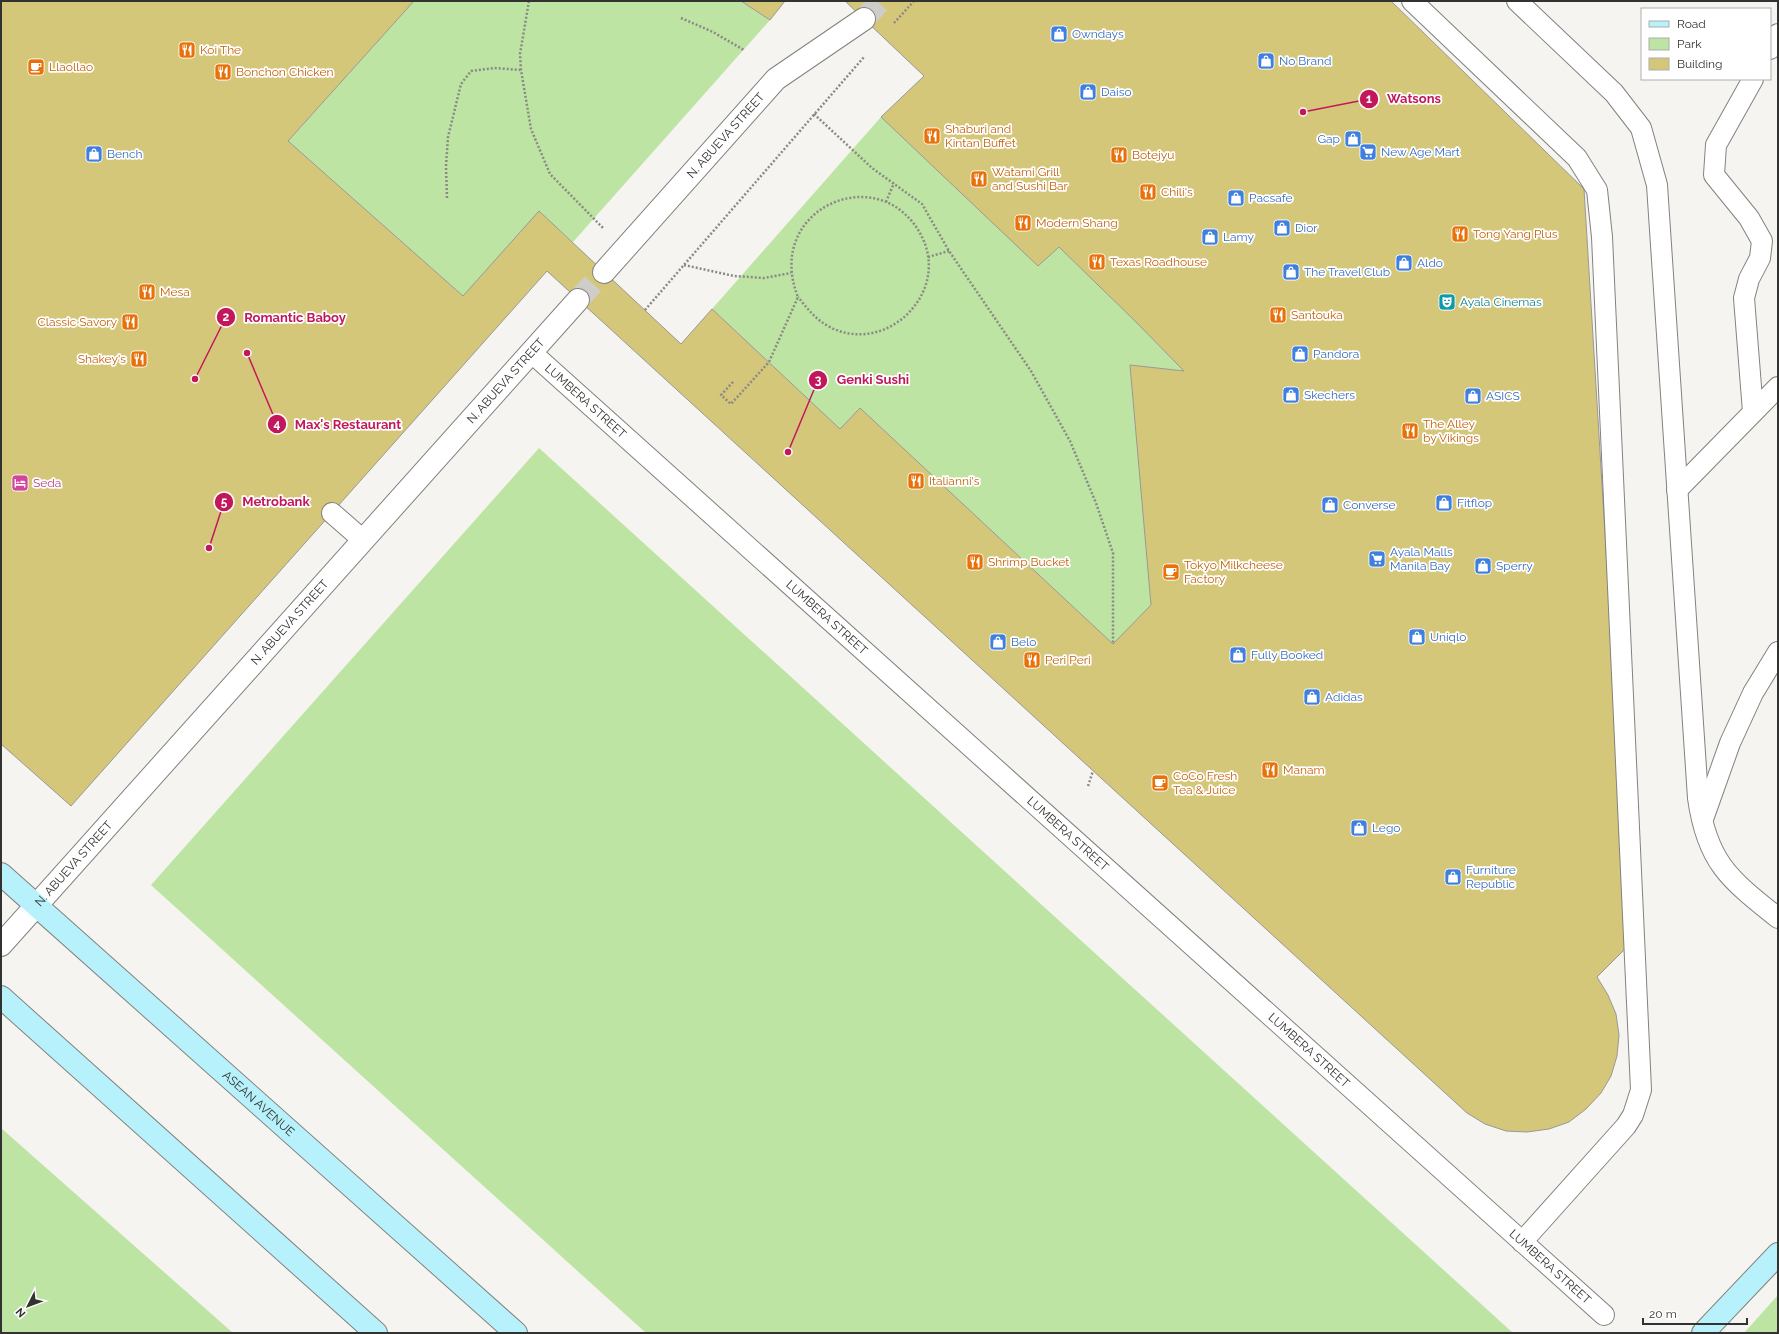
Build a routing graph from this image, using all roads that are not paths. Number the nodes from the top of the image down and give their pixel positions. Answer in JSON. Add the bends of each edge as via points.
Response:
{"nodes":[{"id":1,"x":1412,"y":1,"type":"edge"},
{"id":2,"x":1518,"y":1,"type":"edge"},
{"id":3,"x":864,"y":20,"type":"tunnel mouth"},
{"id":4,"x":1778,"y":34,"type":"edge"},
{"id":5,"x":1771,"y":47,"type":"edge"},
{"id":6,"x":1752,"y":80,"type":"edge"},
{"id":7,"x":604,"y":272,"type":"tunnel mouth"},
{"id":8,"x":578,"y":300,"type":"tunnel mouth"},
{"id":9,"x":532,"y":353,"type":"junction"},
{"id":10,"x":1778,"y":386,"type":"edge"},
{"id":11,"x":1754,"y":412,"type":"junction"},
{"id":12,"x":1677,"y":490,"type":"junction"},
{"id":13,"x":332,"y":513,"type":"dead end"},
{"id":14,"x":363,"y":540,"type":"junction"},
{"id":15,"x":1778,"y":652,"type":"edge"},
{"id":16,"x":1702,"y":822,"type":"junction"},
{"id":17,"x":1,"y":874,"type":"edge"},
{"id":18,"x":36,"y":906,"type":"junction"},
{"id":19,"x":1778,"y":918,"type":"edge"},
{"id":20,"x":1,"y":945,"type":"edge"},
{"id":21,"x":1,"y":997,"type":"edge"},
{"id":22,"x":1522,"y":1242,"type":"junction"},
{"id":23,"x":1778,"y":1254,"type":"edge"},
{"id":24,"x":1604,"y":1315,"type":"dead end"},
{"id":25,"x":376,"y":1333,"type":"edge"},
{"id":26,"x":516,"y":1333,"type":"edge"},
{"id":27,"x":1703,"y":1333,"type":"edge"}],
"edges":[{"from":1,"to":22,"type":"lane","via":[[1577,158],[1597,190],[1602,237],[1641,1090],[1633,1115],[1626,1126]]},
{"from":2,"to":12,"type":"lane","via":[[1614,93],[1642,128],[1657,185]]},
{"from":3,"to":7,"type":"street","name":"N. ABUEVA STREET","via":[[776,79]]},
{"from":4,"to":5,"type":"lane"},
{"from":6,"to":11,"type":"lane","via":[[1716,145],[1714,175],[1748,218],[1762,241],[1760,258],[1749,279],[1744,298]]},
{"from":8,"to":9,"type":"street","name":"N. ABUEVA STREET"},
{"from":9,"to":14,"type":"street","name":"N. ABUEVA STREET"},
{"from":9,"to":22,"type":"lane","name":"LUMBERA STREET"},
{"from":10,"to":11,"type":"lane"},
{"from":11,"to":12,"type":"lane"},
{"from":12,"to":16,"type":"lane","via":[[1698,798]]},
{"from":13,"to":14,"type":"lane"},
{"from":14,"to":18,"type":"street","name":"N. ABUEVA STREET"},
{"from":15,"to":16,"type":"lane","via":[[1753,693],[1730,743]]},
{"from":16,"to":19,"type":"lane","via":[[1709,844],[1731,878]]},
{"from":17,"to":18,"type":"street","name":"ASEAN AVENUE"},
{"from":18,"to":20,"type":"street","name":"N. ABUEVA STREET"},
{"from":18,"to":26,"type":"street","name":"ASEAN AVENUE"},
{"from":21,"to":25,"type":"street"},
{"from":22,"to":24,"type":"lane","name":"LUMBERA STREET"},
{"from":23,"to":27,"type":"street"}]}
